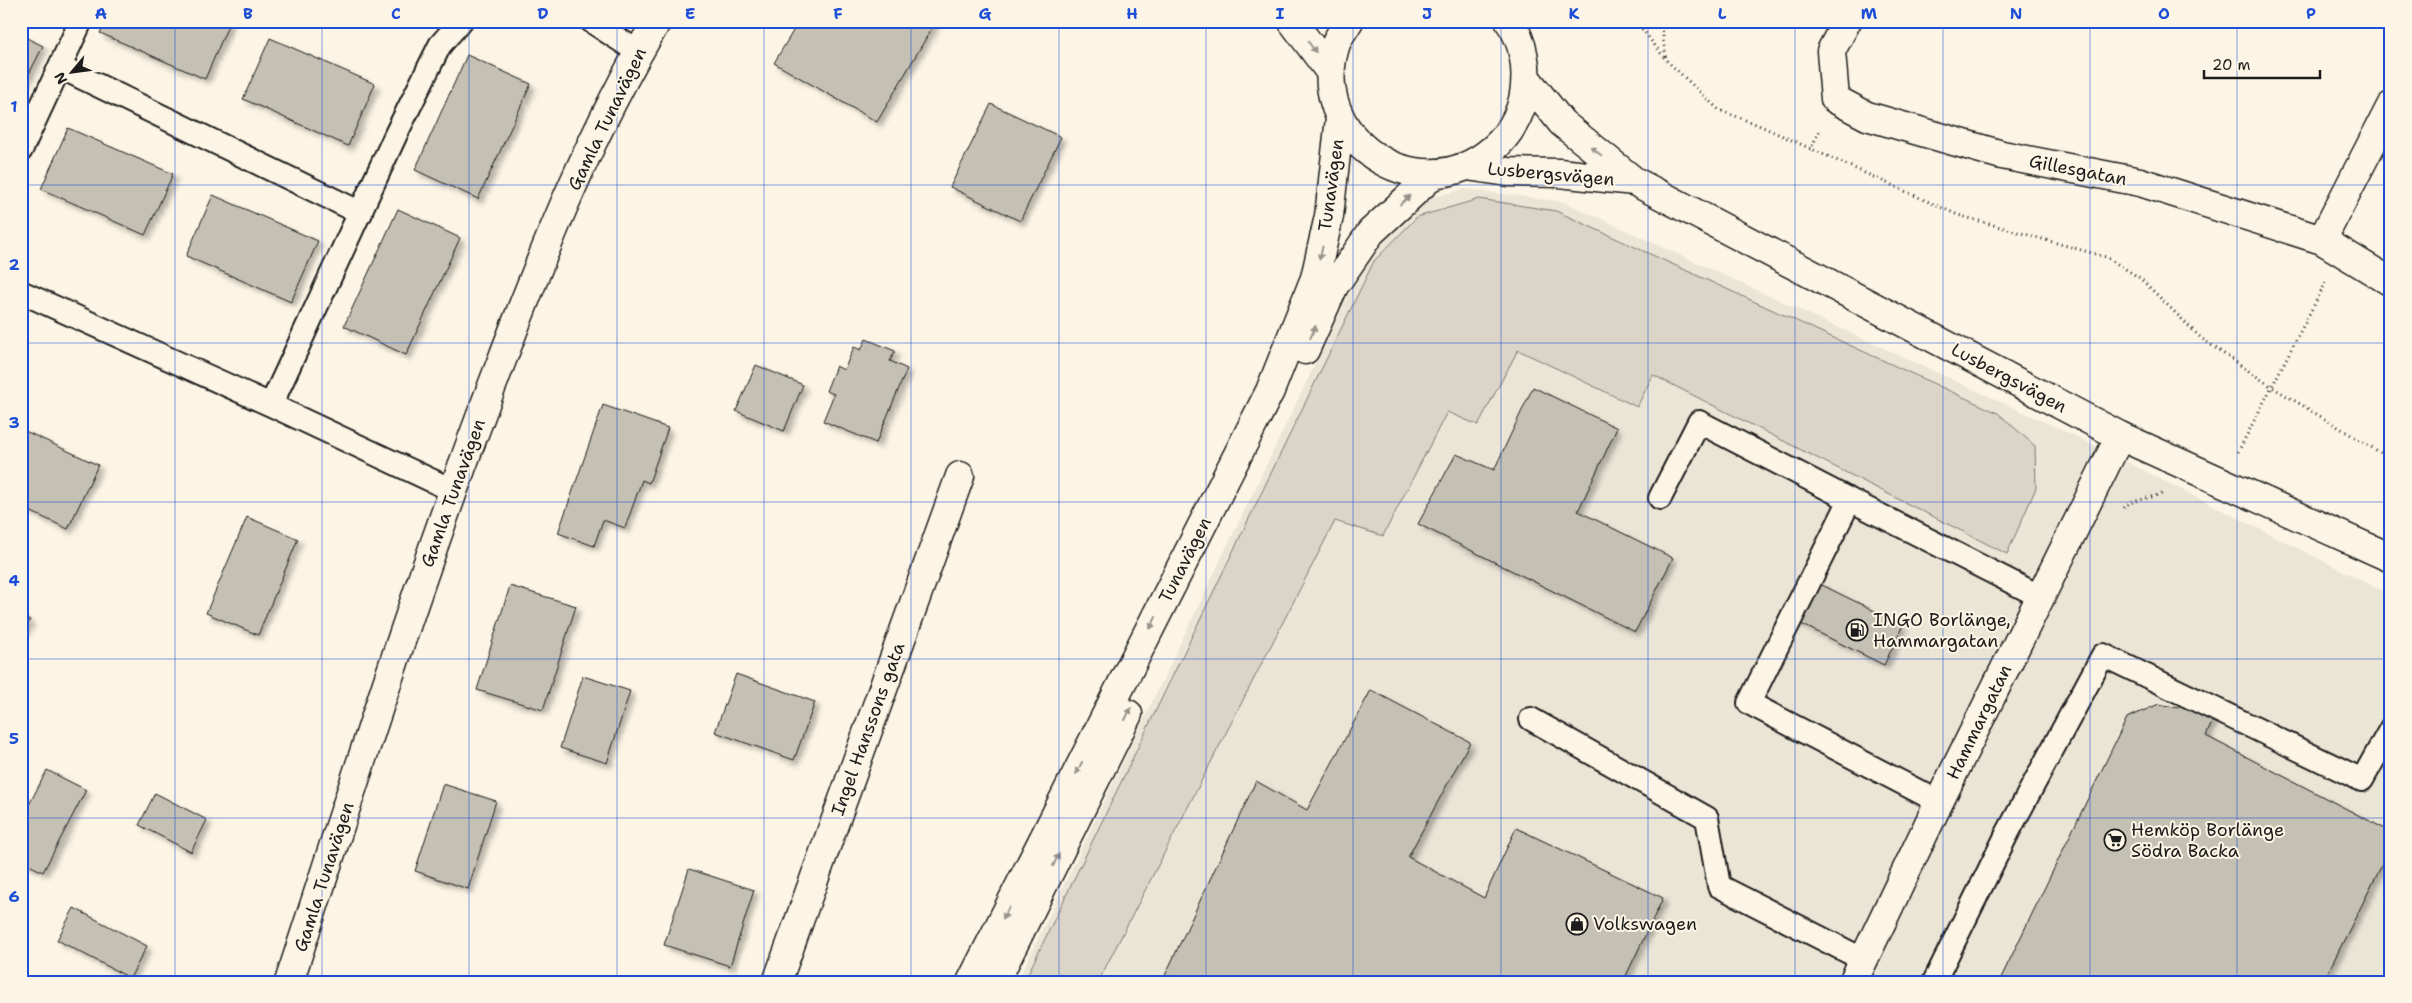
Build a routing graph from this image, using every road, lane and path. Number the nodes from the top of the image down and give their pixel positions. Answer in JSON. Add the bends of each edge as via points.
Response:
{"nodes":[{"id":1,"x":81,"y":21,"type":"edge"},
{"id":2,"x":461,"y":21,"type":"edge"},
{"id":3,"x":592,"y":21,"type":"edge"},
{"id":4,"x":657,"y":21,"type":"edge"},
{"id":5,"x":1292,"y":21,"type":"edge"},
{"id":6,"x":1349,"y":21,"type":"edge"},
{"id":7,"x":1636,"y":21,"type":"edge"},
{"id":8,"x":1661,"y":21,"type":"edge"},
{"id":9,"x":1847,"y":21,"type":"edge"},
{"id":10,"x":1510,"y":22,"type":"edge"},
{"id":11,"x":638,"y":52,"type":"junction"},
{"id":12,"x":1666,"y":60,"type":"junction"},
{"id":13,"x":60,"y":67,"type":"junction"},
{"id":14,"x":1331,"y":73,"type":"junction"},
{"id":15,"x":1526,"y":78,"type":"junction"},
{"id":16,"x":2391,"y":106,"type":"edge"},
{"id":17,"x":1340,"y":118,"type":"junction"},
{"id":18,"x":21,"y":150,"type":"edge"},
{"id":19,"x":1467,"y":166,"type":"junction"},
{"id":20,"x":1434,"y":174,"type":"junction"},
{"id":21,"x":1634,"y":181,"type":"junction"},
{"id":22,"x":361,"y":213,"type":"junction"},
{"id":23,"x":2331,"y":247,"type":"junction"},
{"id":24,"x":2391,"y":282,"type":"edge"},
{"id":25,"x":21,"y":292,"type":"edge"},
{"id":26,"x":2272,"y":387,"type":"junction"},
{"id":27,"x":271,"y":405,"type":"junction"},
{"id":28,"x":2120,"y":436,"type":"junction"},
{"id":29,"x":2391,"y":459,"type":"edge"},
{"id":30,"x":960,"y":476,"type":"dead end"},
{"id":31,"x":2222,"y":482,"type":"junction"},
{"id":32,"x":452,"y":490,"type":"junction"},
{"id":33,"x":2167,"y":494,"type":"dead end"},
{"id":34,"x":1660,"y":498,"type":"dead end"},
{"id":35,"x":1850,"y":500,"type":"junction"},
{"id":36,"x":2123,"y":510,"type":"dead end"},
{"id":37,"x":2391,"y":558,"type":"edge"},
{"id":38,"x":2041,"y":597,"type":"junction"},
{"id":39,"x":1531,"y":719,"type":"dead end"},
{"id":40,"x":2391,"y":728,"type":"edge"},
{"id":41,"x":1939,"y":802,"type":"junction"},
{"id":42,"x":1858,"y":971,"type":"edge"},
{"id":43,"x":290,"y":982,"type":"edge"},
{"id":44,"x":777,"y":982,"type":"edge"},
{"id":45,"x":971,"y":982,"type":"edge"},
{"id":46,"x":995,"y":982,"type":"edge"},
{"id":47,"x":1934,"y":982,"type":"edge"}],
"edges":[{"from":1,"to":13,"type":"lane"},
{"from":2,"to":22,"type":"lane","via":[[440,45]]},
{"from":3,"to":11,"type":"lane"},
{"from":4,"to":11,"type":"street","name":"Gamla Tunavägen"},
{"from":5,"to":14,"type":"street","one_way":true},
{"from":6,"to":14,"type":"street","via":[[1337,41]]},
{"from":7,"to":12,"type":"path"},
{"from":8,"to":12,"type":"path"},
{"from":9,"to":23,"type":"street","name":"Gillesgatan","via":[[1831,51],[1835,99],[1867,116],[2002,155],[2140,182]]},
{"from":10,"to":15,"type":"street","via":[[1522,50]]},
{"from":11,"to":32,"type":"street","name":"Gamla Tunavägen","via":[[547,242]]},
{"from":12,"to":26,"type":"path","via":[[1719,110],[1958,214],[2106,256],[2140,278],[2201,338]]},
{"from":13,"to":18,"type":"lane"},
{"from":13,"to":22,"type":"lane"},
{"from":14,"to":17,"type":"street","via":[[1333,96]]},
{"from":15,"to":19,"type":"street","via":[[1523,102],[1514,123],[1500,143]]},
{"from":21,"to":15,"type":"street","name":"Lusbergsvägen","one_way":true,"via":[[1562,123]]},
{"from":16,"to":23,"type":"street"},
{"from":17,"to":20,"type":"street","via":[[1356,142],[1378,160],[1405,171]]},
{"from":17,"to":45,"type":"street","name":"Tunavägen","one_way":true,"via":[[1329,216],[1315,278],[1270,391]]},
{"from":19,"to":20,"type":"street"},
{"from":19,"to":21,"type":"street","name":"Lusbergsvägen"},
{"from":46,"to":20,"type":"street","name":"Tunavägen","one_way":true,"via":[[1272,422],[1334,286],[1371,232]]},
{"from":21,"to":28,"type":"street","name":"Lusbergsvägen"},
{"from":22,"to":27,"type":"lane"},
{"from":23,"to":24,"type":"street","name":"Gillesgatan"},
{"from":23,"to":26,"type":"path"},
{"from":25,"to":27,"type":"lane"},
{"from":26,"to":29,"type":"path"},
{"from":26,"to":31,"type":"path"},
{"from":27,"to":32,"type":"lane"},
{"from":28,"to":31,"type":"street","name":"Lusbergsvägen"},
{"from":28,"to":38,"type":"street","name":"Hammargatan"},
{"from":30,"to":44,"type":"street","name":"Ingel Hanssons gata"},
{"from":31,"to":37,"type":"street","name":"Lusbergsvägen"},
{"from":32,"to":43,"type":"street","name":"Gamla Tunavägen"},
{"from":33,"to":36,"type":"path","via":[[2129,503]]},
{"from":34,"to":35,"type":"lane","via":[[1699,422]]},
{"from":35,"to":38,"type":"lane"},
{"from":35,"to":41,"type":"lane","via":[[1749,704]]},
{"from":38,"to":41,"type":"street","name":"Hammargatan"},
{"from":39,"to":42,"type":"lane","via":[[1707,818],[1719,886]]},
{"from":40,"to":47,"type":"lane","via":[[2362,780],[2103,655],[2007,834]]},
{"from":41,"to":42,"type":"street","name":"Hammargatan"}]}
